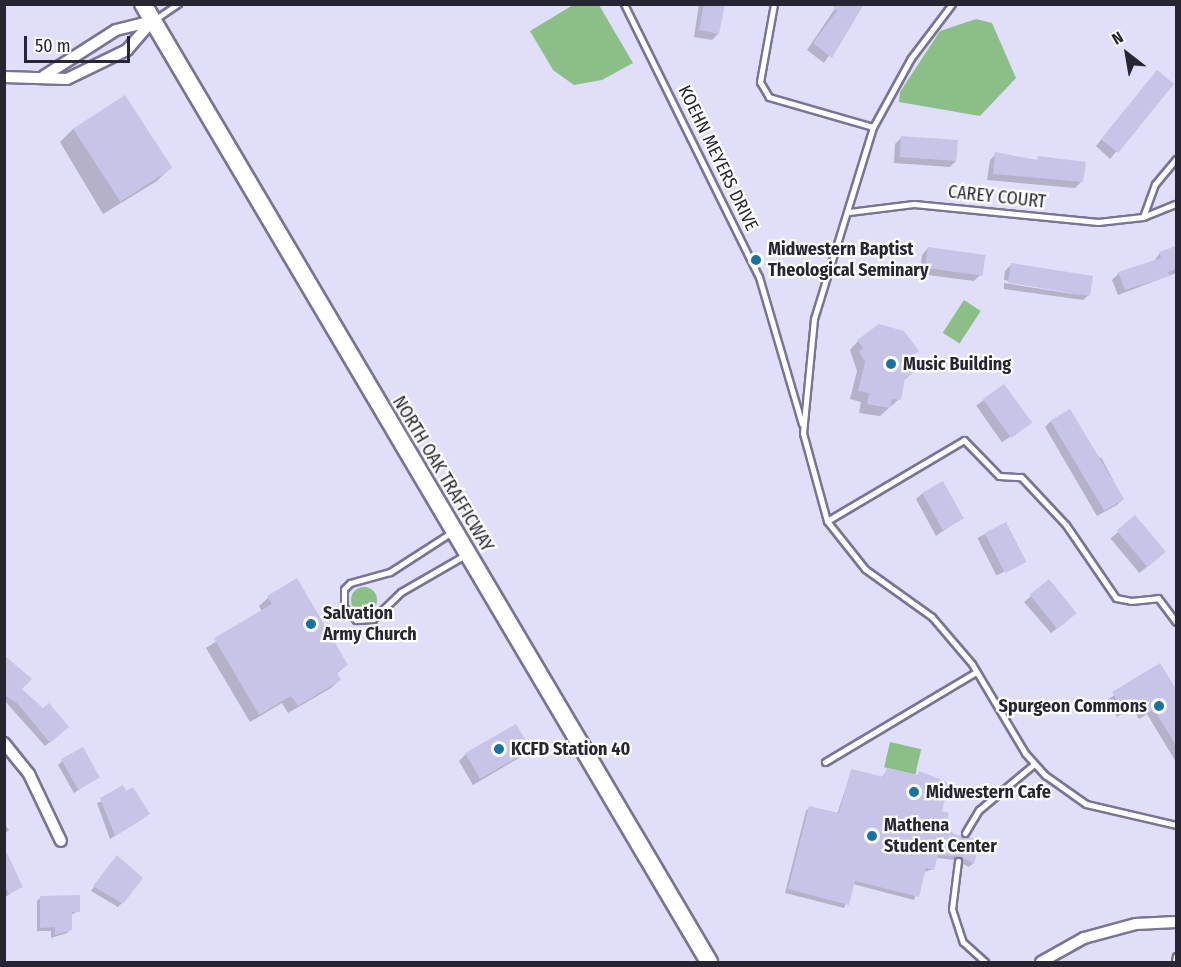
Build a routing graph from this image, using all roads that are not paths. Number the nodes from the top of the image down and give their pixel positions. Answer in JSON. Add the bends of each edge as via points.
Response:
{"nodes":[{"id":1,"x":142,"y":4,"type":"edge"},
{"id":2,"x":178,"y":4,"type":"edge"},
{"id":3,"x":624,"y":4,"type":"edge"},
{"id":4,"x":774,"y":4,"type":"edge"},
{"id":5,"x":952,"y":4,"type":"edge"},
{"id":6,"x":152,"y":21,"type":"junction"},
{"id":7,"x":4,"y":76,"type":"edge"},
{"id":8,"x":44,"y":76,"type":"junction"},
{"id":9,"x":873,"y":127,"type":"junction"},
{"id":10,"x":1176,"y":159,"type":"edge"},
{"id":11,"x":1176,"y":204,"type":"edge"},
{"id":12,"x":849,"y":212,"type":"junction"},
{"id":13,"x":1143,"y":217,"type":"junction"},
{"id":14,"x":804,"y":433,"type":"junction"},
{"id":15,"x":827,"y":521,"type":"junction"},
{"id":16,"x":454,"y":531,"type":"junction"},
{"id":17,"x":467,"y":554,"type":"junction"},
{"id":18,"x":1176,"y":622,"type":"edge"},
{"id":19,"x":976,"y":672,"type":"junction"},
{"id":20,"x":4,"y":743,"type":"edge"},
{"id":21,"x":825,"y":762,"type":"dead end"},
{"id":22,"x":1034,"y":764,"type":"junction"},
{"id":23,"x":1176,"y":825,"type":"edge"},
{"id":24,"x":965,"y":833,"type":"dead end"},
{"id":25,"x":61,"y":841,"type":"dead end"},
{"id":26,"x":958,"y":861,"type":"dead end"},
{"id":27,"x":1176,"y":922,"type":"edge"},
{"id":28,"x":1176,"y":956,"type":"edge"},
{"id":29,"x":709,"y":963,"type":"edge"},
{"id":30,"x":985,"y":963,"type":"edge"},
{"id":31,"x":1041,"y":963,"type":"edge"},
{"id":32,"x":1175,"y":963,"type":"edge"}],
"edges":[{"from":1,"to":6,"type":"main road","name":"NORTH OAK TRAFFICWAY"},
{"from":2,"to":6,"type":"lane"},
{"from":3,"to":14,"type":"lane","name":"KOEHN MEYERS DRIVE","via":[[759,277]]},
{"from":4,"to":9,"type":"lane","via":[[760,82],[768,97]]},
{"from":5,"to":9,"type":"lane","via":[[911,58]]},
{"from":6,"to":8,"type":"street","via":[[116,30]]},
{"from":6,"to":8,"type":"street","via":[[127,50],[67,79]]},
{"from":6,"to":16,"type":"main road","name":"NORTH OAK TRAFFICWAY"},
{"from":7,"to":8,"type":"street"},
{"from":9,"to":12,"type":"lane"},
{"from":10,"to":13,"type":"lane","via":[[1155,184]]},
{"from":11,"to":13,"type":"lane","name":"CAREY COURT"},
{"from":12,"to":13,"type":"lane","name":"CAREY COURT","via":[[914,204],[1098,222]]},
{"from":12,"to":14,"type":"lane","via":[[814,320]]},
{"from":14,"to":15,"type":"lane","name":"KOEHN MEYERS DRIVE"},
{"from":15,"to":18,"type":"lane","via":[[964,440],[999,476],[1020,477],[1073,534],[1116,598],[1158,598]]},
{"from":15,"to":19,"type":"lane","via":[[865,569],[932,616]]},
{"from":16,"to":17,"type":"main road","name":"NORTH OAK TRAFFICWAY"},
{"from":16,"to":17,"type":"lane","via":[[390,572],[350,584],[344,590],[344,607],[356,620],[373,619],[401,592]]},
{"from":17,"to":29,"type":"main road","name":"NORTH OAK TRAFFICWAY"},
{"from":19,"to":21,"type":"lane"},
{"from":19,"to":22,"type":"lane"},
{"from":20,"to":25,"type":"street","via":[[29,774]]},
{"from":22,"to":23,"type":"lane","via":[[1056,785],[1086,804]]},
{"from":22,"to":24,"type":"lane","via":[[979,810]]},
{"from":26,"to":30,"type":"lane","via":[[952,909],[963,942]]},
{"from":27,"to":31,"type":"street","via":[[1136,924],[1084,938]]},
{"from":28,"to":32,"type":"lane"}]}
